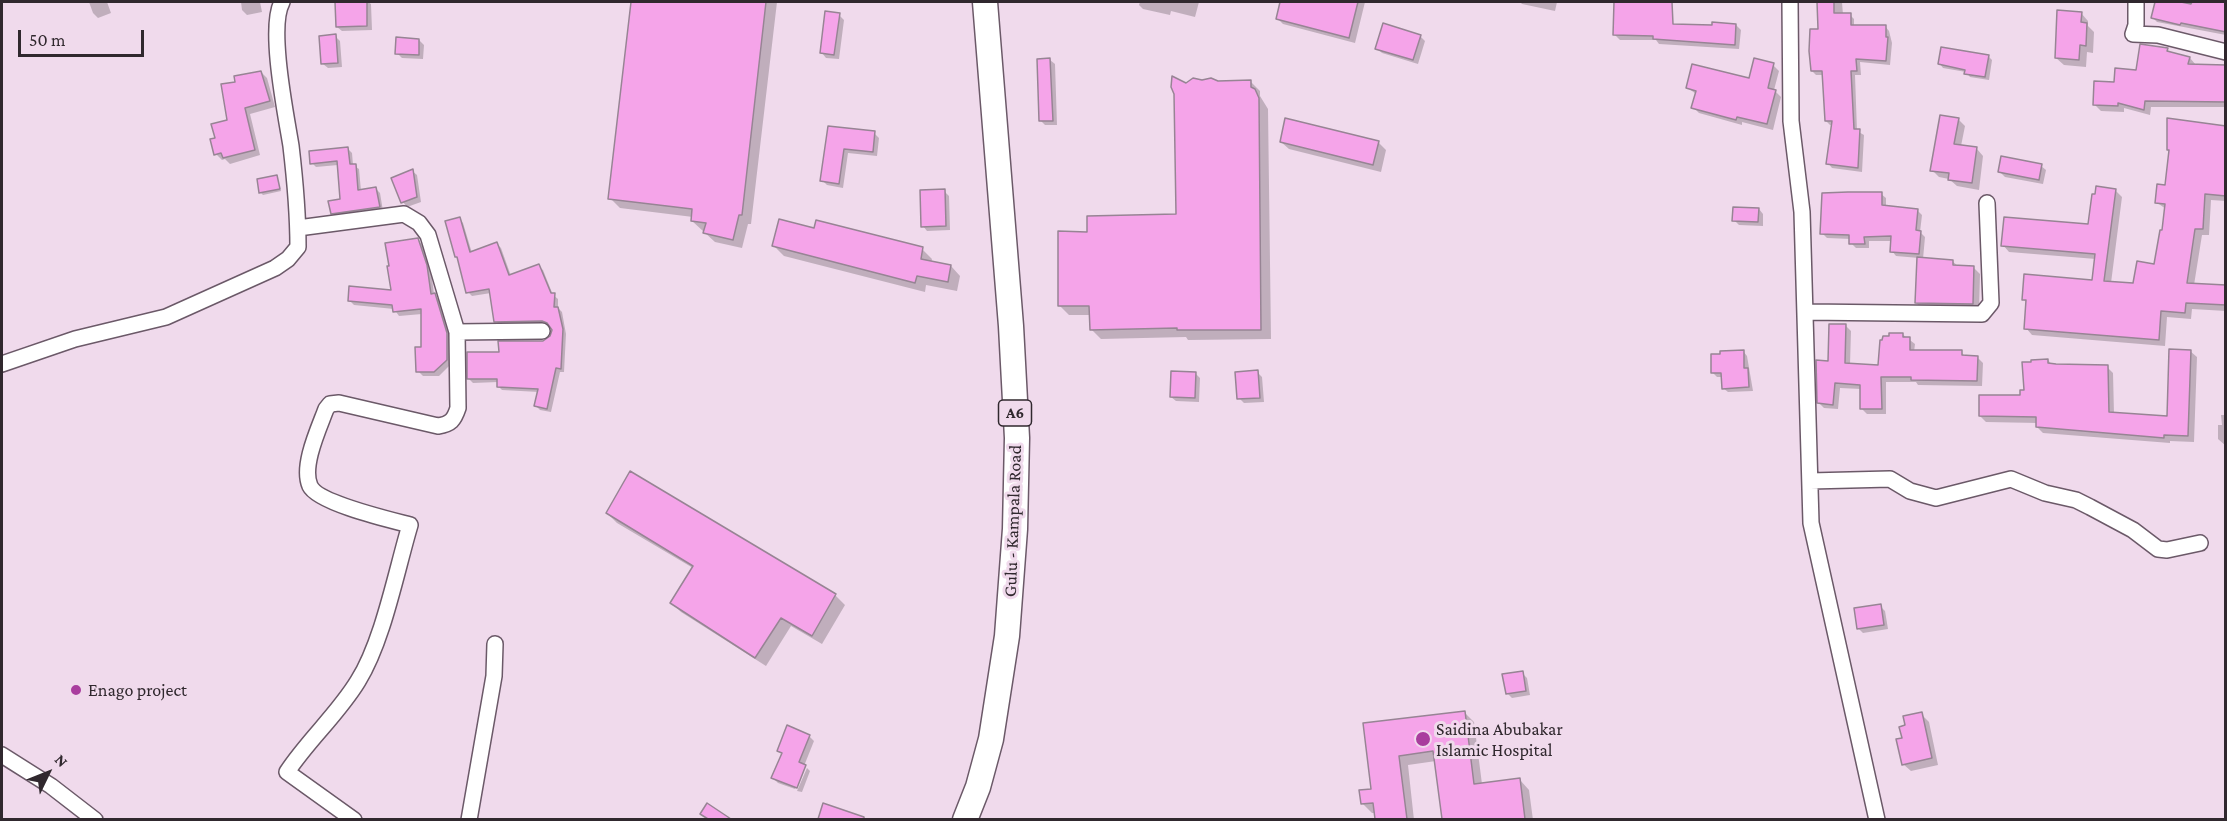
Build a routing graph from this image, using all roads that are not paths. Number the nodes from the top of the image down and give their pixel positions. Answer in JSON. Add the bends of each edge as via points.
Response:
{"nodes":[{"id":1,"x":282,"y":2,"type":"edge"},
{"id":2,"x":985,"y":2,"type":"edge"},
{"id":3,"x":1790,"y":2,"type":"edge"},
{"id":4,"x":2136,"y":2,"type":"edge"},
{"id":5,"x":2226,"y":52,"type":"edge"},
{"id":6,"x":1987,"y":203,"type":"dead end"},
{"id":7,"x":298,"y":228,"type":"junction"},
{"id":8,"x":1806,"y":312,"type":"junction"},
{"id":9,"x":542,"y":331,"type":"dead end"},
{"id":10,"x":457,"y":332,"type":"junction"},
{"id":11,"x":2,"y":364,"type":"edge"},
{"id":12,"x":1810,"y":481,"type":"junction"},
{"id":13,"x":2200,"y":543,"type":"dead end"},
{"id":14,"x":495,"y":644,"type":"dead end"},
{"id":15,"x":2,"y":755,"type":"edge"},
{"id":16,"x":95,"y":819,"type":"edge"},
{"id":17,"x":354,"y":819,"type":"edge"},
{"id":18,"x":469,"y":819,"type":"edge"},
{"id":19,"x":965,"y":819,"type":"edge"},
{"id":20,"x":1877,"y":819,"type":"edge"}],
"edges":[{"from":1,"to":7,"type":"street","via":[[277,12],[277,29]]},
{"from":2,"to":19,"type":"main road","name":"Gulu - Kampala Road","number":"A6","via":[[1011,326],[1017,438],[1015,530],[1007,636],[991,739]]},
{"from":3,"to":8,"type":"street","via":[[1791,121],[1802,212]]},
{"from":4,"to":5,"type":"street","via":[[2133,34],[2158,35]]},
{"from":6,"to":8,"type":"street","via":[[1991,303],[1982,314]]},
{"from":7,"to":10,"type":"street","via":[[404,214],[418,223],[428,235]]},
{"from":7,"to":11,"type":"street","via":[[298,247],[288,259],[206,300],[166,316],[75,339]]},
{"from":8,"to":12,"type":"street"},
{"from":9,"to":10,"type":"street"},
{"from":10,"to":17,"type":"street","via":[[458,408],[451,423],[438,426],[334,403],[326,409],[312,447],[310,486],[320,495],[372,516],[410,525],[363,671],[287,771]]},
{"from":12,"to":13,"type":"street","via":[[1890,479],[1910,491],[1936,498],[2011,479],[2090,507],[2133,530],[2158,549]]},
{"from":12,"to":20,"type":"street","via":[[1811,523]]},
{"from":14,"to":18,"type":"street","via":[[494,675]]},
{"from":15,"to":16,"type":"street"}]}
